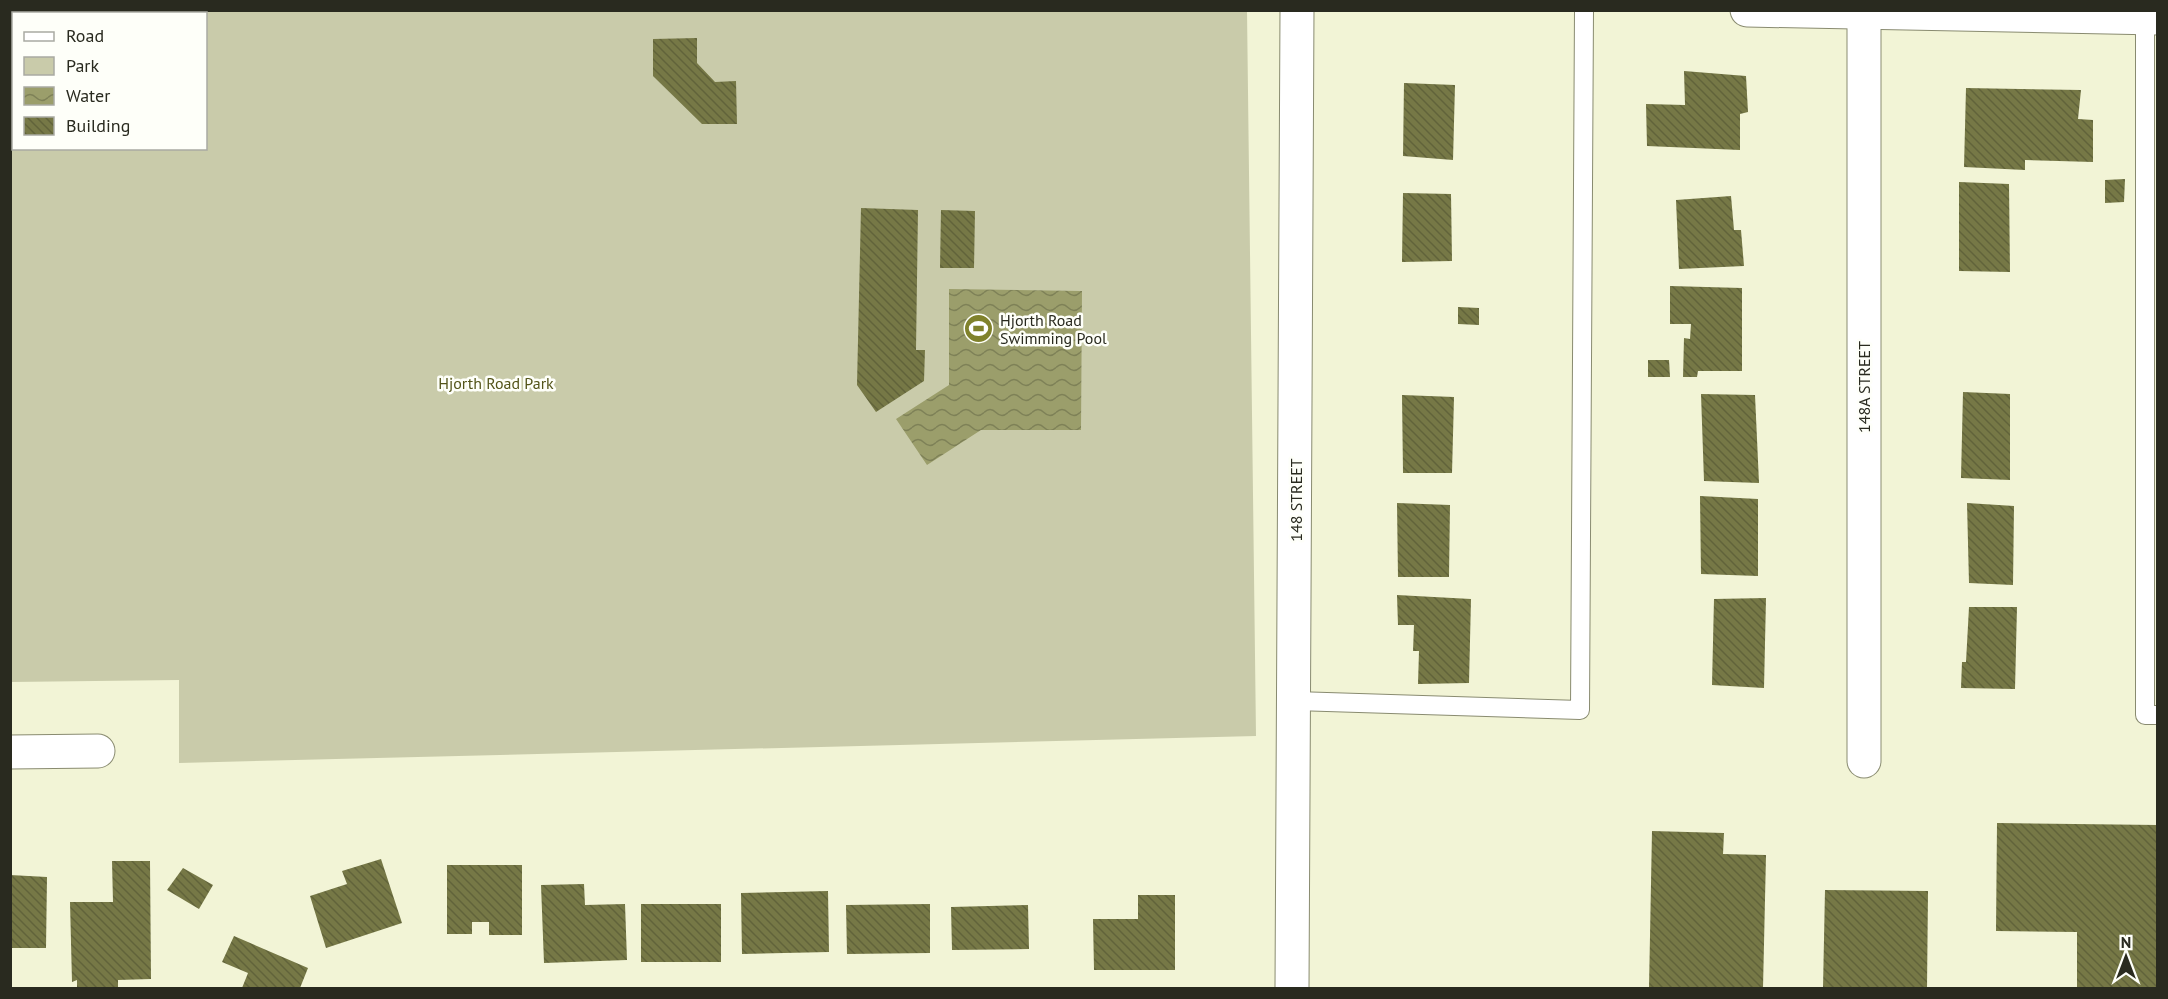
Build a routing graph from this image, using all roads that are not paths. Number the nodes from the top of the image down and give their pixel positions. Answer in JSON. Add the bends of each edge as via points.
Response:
{"nodes":[{"id":1,"x":1297,"y":10,"type":"edge"},
{"id":2,"x":1584,"y":10,"type":"edge"},
{"id":3,"x":1747,"y":10,"type":"edge"},
{"id":4,"x":1864,"y":13,"type":"junction"},
{"id":5,"x":2151,"y":18,"type":"edge"},
{"id":6,"x":1295,"y":701,"type":"junction"},
{"id":7,"x":2157,"y":715,"type":"edge"},
{"id":8,"x":10,"y":752,"type":"edge"},
{"id":9,"x":98,"y":752,"type":"dead end"},
{"id":10,"x":1864,"y":761,"type":"dead end"},
{"id":11,"x":1292,"y":988,"type":"edge"}],
"edges":[{"from":1,"to":6,"type":"street","name":"148 STREET"},
{"from":2,"to":6,"type":"lane","via":[[1580,710]]},
{"from":3,"to":4,"type":"street"},
{"from":4,"to":5,"type":"street"},
{"from":4,"to":10,"type":"street","name":"148A STREET"},
{"from":5,"to":7,"type":"lane","via":[[2145,715]]},
{"from":6,"to":11,"type":"street","name":"148 STREET"},
{"from":8,"to":9,"type":"street"}]}
